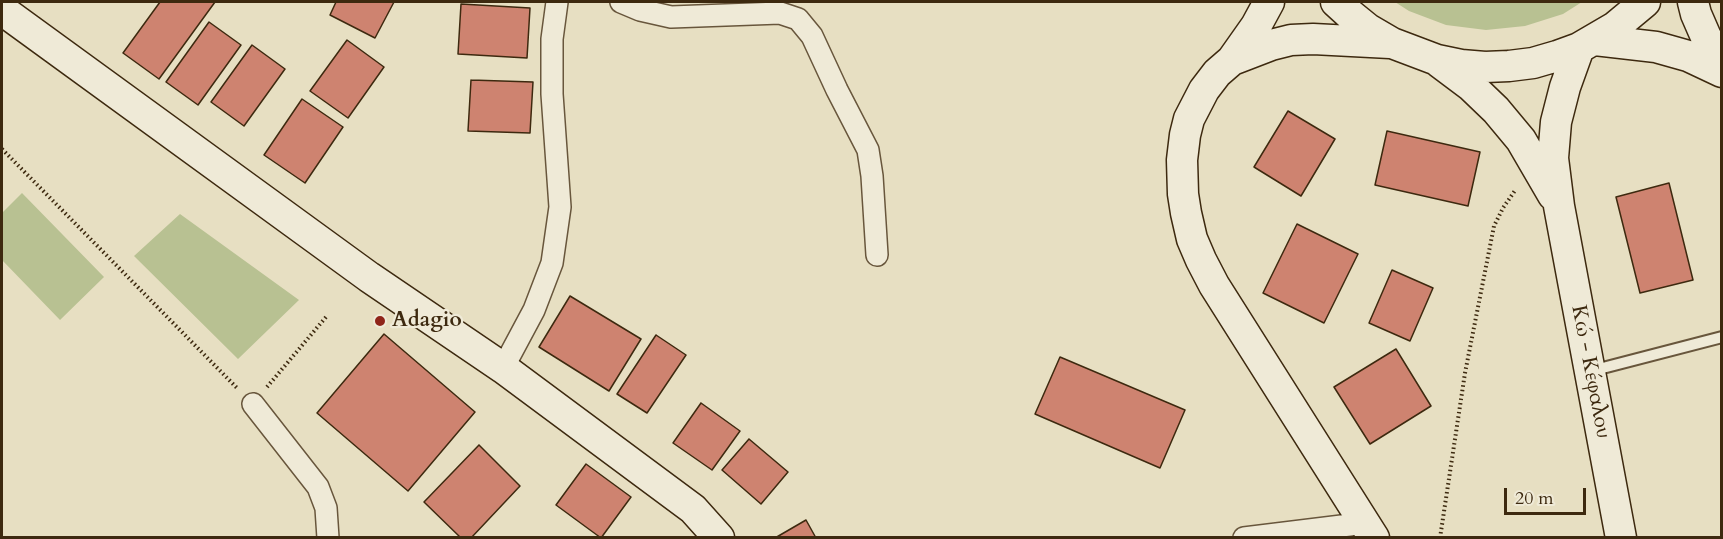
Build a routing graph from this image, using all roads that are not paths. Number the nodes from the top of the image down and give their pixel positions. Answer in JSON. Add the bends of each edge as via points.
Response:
{"nodes":[{"id":1,"x":557,"y":2,"type":"edge"},
{"id":2,"x":621,"y":2,"type":"edge"},
{"id":3,"x":1269,"y":2,"type":"edge"},
{"id":4,"x":1336,"y":2,"type":"edge"},
{"id":5,"x":1645,"y":2,"type":"edge"},
{"id":6,"x":1693,"y":2,"type":"edge"},
{"id":7,"x":2,"y":10,"type":"edge"},
{"id":8,"x":1392,"y":43,"type":"junction"},
{"id":9,"x":1587,"y":44,"type":"junction"},
{"id":10,"x":1232,"y":60,"type":"junction"},
{"id":11,"x":1437,"y":60,"type":"junction"},
{"id":12,"x":1722,"y":61,"type":"edge"},
{"id":13,"x":1722,"y":72,"type":"edge"},
{"id":14,"x":1559,"y":206,"type":"junction"},
{"id":15,"x":878,"y":255,"type":"dead end"},
{"id":16,"x":1722,"y":337,"type":"edge"},
{"id":17,"x":503,"y":368,"type":"junction"},
{"id":18,"x":1590,"y":371,"type":"junction"},
{"id":19,"x":253,"y":404,"type":"road end"},
{"id":20,"x":1370,"y":530,"type":"edge"},
{"id":21,"x":328,"y":537,"type":"edge"},
{"id":22,"x":719,"y":537,"type":"edge"},
{"id":23,"x":1244,"y":537,"type":"edge"},
{"id":24,"x":1621,"y":537,"type":"edge"}],
"edges":[{"from":1,"to":17,"type":"street","via":[[552,94],[560,207],[552,263],[534,310]]},
{"from":2,"to":15,"type":"street","via":[[671,17],[780,13],[798,19],[812,36],[868,150]]},
{"from":3,"to":10,"type":"street"},
{"from":4,"to":8,"type":"street"},
{"from":5,"to":9,"type":"street"},
{"from":6,"to":12,"type":"street","via":[[1706,37]]},
{"from":7,"to":17,"type":"street","via":[[369,277]]},
{"from":8,"to":10,"type":"street","via":[[1292,40]]},
{"from":8,"to":11,"type":"street"},
{"from":9,"to":11,"type":"street","via":[[1541,61],[1509,66]]},
{"from":9,"to":13,"type":"street","via":[[1656,46]]},
{"from":9,"to":14,"type":"street","name":"Κώ - Κέφαλου","via":[[1564,87],[1556,122],[1553,158]]},
{"from":10,"to":20,"type":"street","via":[[1204,90],[1185,135],[1183,194],[1192,239],[1214,285]]},
{"from":11,"to":14,"type":"street","via":[[1496,110],[1521,140]]},
{"from":14,"to":18,"type":"street","name":"Κώ - Κέφαλου"},
{"from":16,"to":18,"type":"lane"},
{"from":17,"to":22,"type":"street","via":[[693,509]]},
{"from":18,"to":24,"type":"street","name":"Κώ - Κέφαλου"},
{"from":19,"to":21,"type":"street","via":[[318,487],[326,508]]},
{"from":20,"to":23,"type":"street"}]}
